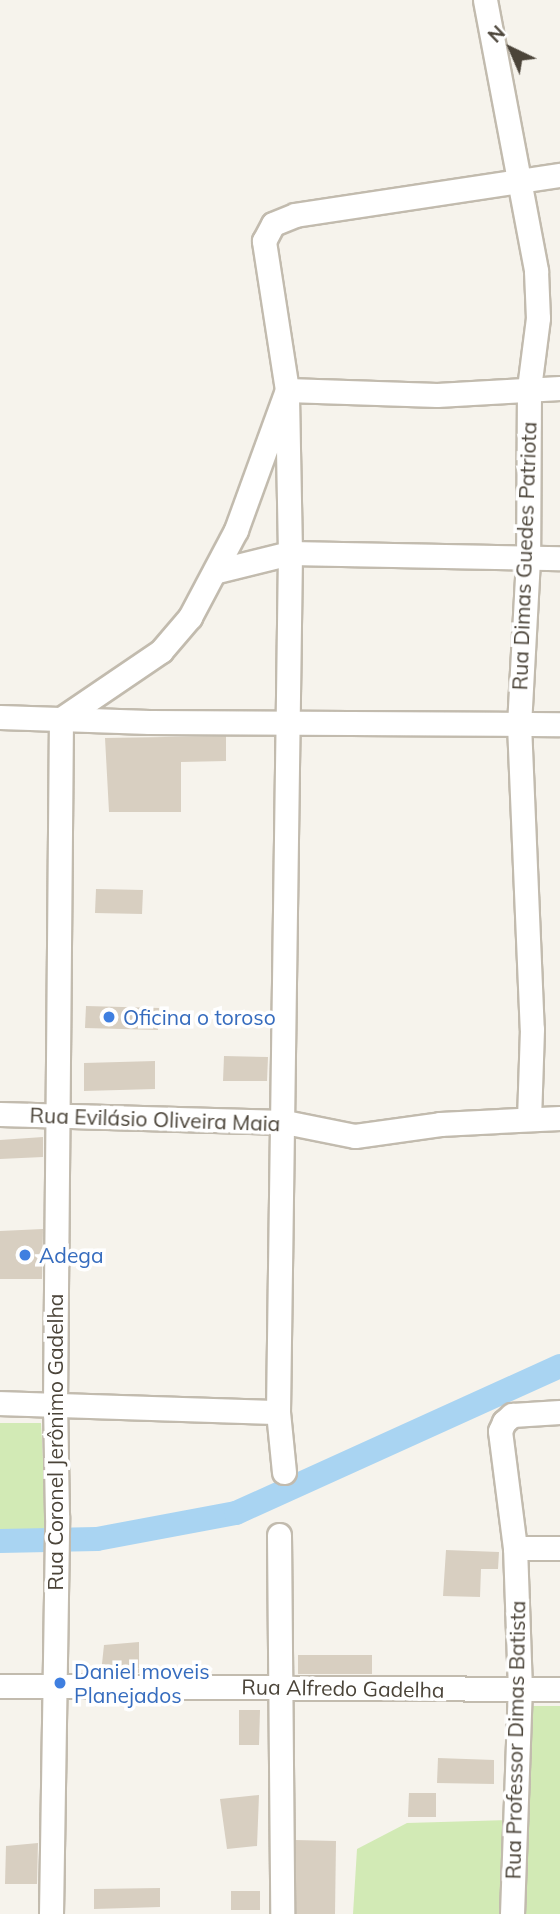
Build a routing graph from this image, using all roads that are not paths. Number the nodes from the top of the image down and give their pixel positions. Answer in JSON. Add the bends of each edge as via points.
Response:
{"nodes":[{"id":1,"x":485,"y":0,"type":"edge"},
{"id":2,"x":560,"y":175,"type":"edge"},
{"id":3,"x":517,"y":181,"type":"junction"},
{"id":4,"x":528,"y":388,"type":"junction"},
{"id":5,"x":560,"y":388,"type":"edge"},
{"id":6,"x":287,"y":390,"type":"junction"},
{"id":7,"x":290,"y":554,"type":"junction"},
{"id":8,"x":560,"y":558,"type":"edge"},
{"id":9,"x":528,"y":559,"type":"junction"},
{"id":10,"x":217,"y":571,"type":"junction"},
{"id":11,"x":0,"y":717,"type":"edge"},
{"id":12,"x":61,"y":719,"type":"junction"},
{"id":13,"x":286,"y":720,"type":"junction"},
{"id":14,"x":519,"y":724,"type":"junction"},
{"id":15,"x":560,"y":724,"type":"edge"},
{"id":16,"x":0,"y":1114,"type":"edge"},
{"id":17,"x":57,"y":1114,"type":"junction"},
{"id":18,"x":529,"y":1118,"type":"junction"},
{"id":19,"x":560,"y":1118,"type":"edge"},
{"id":20,"x":285,"y":1122,"type":"junction"},
{"id":21,"x":0,"y":1402,"type":"edge"},
{"id":22,"x":55,"y":1404,"type":"junction"},
{"id":23,"x":278,"y":1412,"type":"junction"},
{"id":24,"x":560,"y":1412,"type":"edge"},
{"id":25,"x":284,"y":1472,"type":"dead end"},
{"id":26,"x":279,"y":1535,"type":"dead end"},
{"id":27,"x":515,"y":1548,"type":"junction"},
{"id":28,"x":560,"y":1548,"type":"edge"},
{"id":29,"x":0,"y":1686,"type":"edge"},
{"id":30,"x":54,"y":1687,"type":"junction"},
{"id":31,"x":280,"y":1688,"type":"junction"},
{"id":32,"x":560,"y":1689,"type":"edge"},
{"id":33,"x":520,"y":1690,"type":"junction"},
{"id":34,"x":51,"y":1914,"type":"edge"},
{"id":35,"x":282,"y":1914,"type":"edge"},
{"id":36,"x":512,"y":1914,"type":"edge"}],
"edges":[{"from":1,"to":3,"type":"street","name":"Rua Dimas Guedes Patriota"},
{"from":2,"to":3,"type":"street"},
{"from":3,"to":4,"type":"street","name":"Rua Dimas Guedes Patriota","via":[[537,288],[538,318]]},
{"from":3,"to":6,"type":"street","via":[[295,215],[273,224],[264,241]]},
{"from":4,"to":5,"type":"street"},
{"from":4,"to":6,"type":"street","via":[[437,395]]},
{"from":4,"to":9,"type":"street","name":"Rua Dimas Guedes Patriota"},
{"from":6,"to":7,"type":"street"},
{"from":6,"to":10,"type":"street"},
{"from":7,"to":9,"type":"street"},
{"from":7,"to":10,"type":"street"},
{"from":7,"to":13,"type":"street"},
{"from":8,"to":9,"type":"street"},
{"from":9,"to":14,"type":"street","name":"Rua Dimas Guedes Patriota"},
{"from":10,"to":12,"type":"street","via":[[190,617],[162,651]]},
{"from":11,"to":12,"type":"street"},
{"from":12,"to":13,"type":"street"},
{"from":12,"to":17,"type":"street","name":"Rua Coronel Jerônimo Gadelha"},
{"from":13,"to":14,"type":"street"},
{"from":13,"to":20,"type":"street"},
{"from":14,"to":15,"type":"street"},
{"from":14,"to":18,"type":"street","name":"Rua Dimas Guedes Patriota","via":[[532,1029]]},
{"from":16,"to":17,"type":"street","name":"Rua Evilásio Oliveira Maia"},
{"from":17,"to":20,"type":"street","name":"Rua Evilásio Oliveira Maia"},
{"from":17,"to":22,"type":"street","name":"Rua Coronel Jerônimo Gadelha"},
{"from":18,"to":19,"type":"street","name":"Rua Evilásio Oliveira Maia"},
{"from":18,"to":20,"type":"street","name":"Rua Evilásio Oliveira Maia","via":[[355,1136]]},
{"from":20,"to":23,"type":"street"},
{"from":21,"to":22,"type":"street"},
{"from":22,"to":23,"type":"street"},
{"from":22,"to":30,"type":"street","name":"Rua Coronel Jerônimo Gadelha"},
{"from":23,"to":25,"type":"street"},
{"from":24,"to":27,"type":"street","name":"Rua Professor Dimas Batista","via":[[512,1415],[500,1431]]},
{"from":26,"to":31,"type":"street"},
{"from":27,"to":28,"type":"street"},
{"from":27,"to":33,"type":"street","name":"Rua Professor Dimas Batista"},
{"from":29,"to":30,"type":"street","name":"Rua Alfredo Gadelha"},
{"from":30,"to":31,"type":"street","name":"Rua Alfredo Gadelha"},
{"from":30,"to":34,"type":"street","name":"Rua Coronel Jerônimo Gadelha"},
{"from":31,"to":33,"type":"street","name":"Rua Alfredo Gadelha"},
{"from":31,"to":35,"type":"street"},
{"from":32,"to":33,"type":"street","name":"Rua Alfredo Gadelha"},
{"from":33,"to":36,"type":"street","name":"Rua Professor Dimas Batista"}]}
